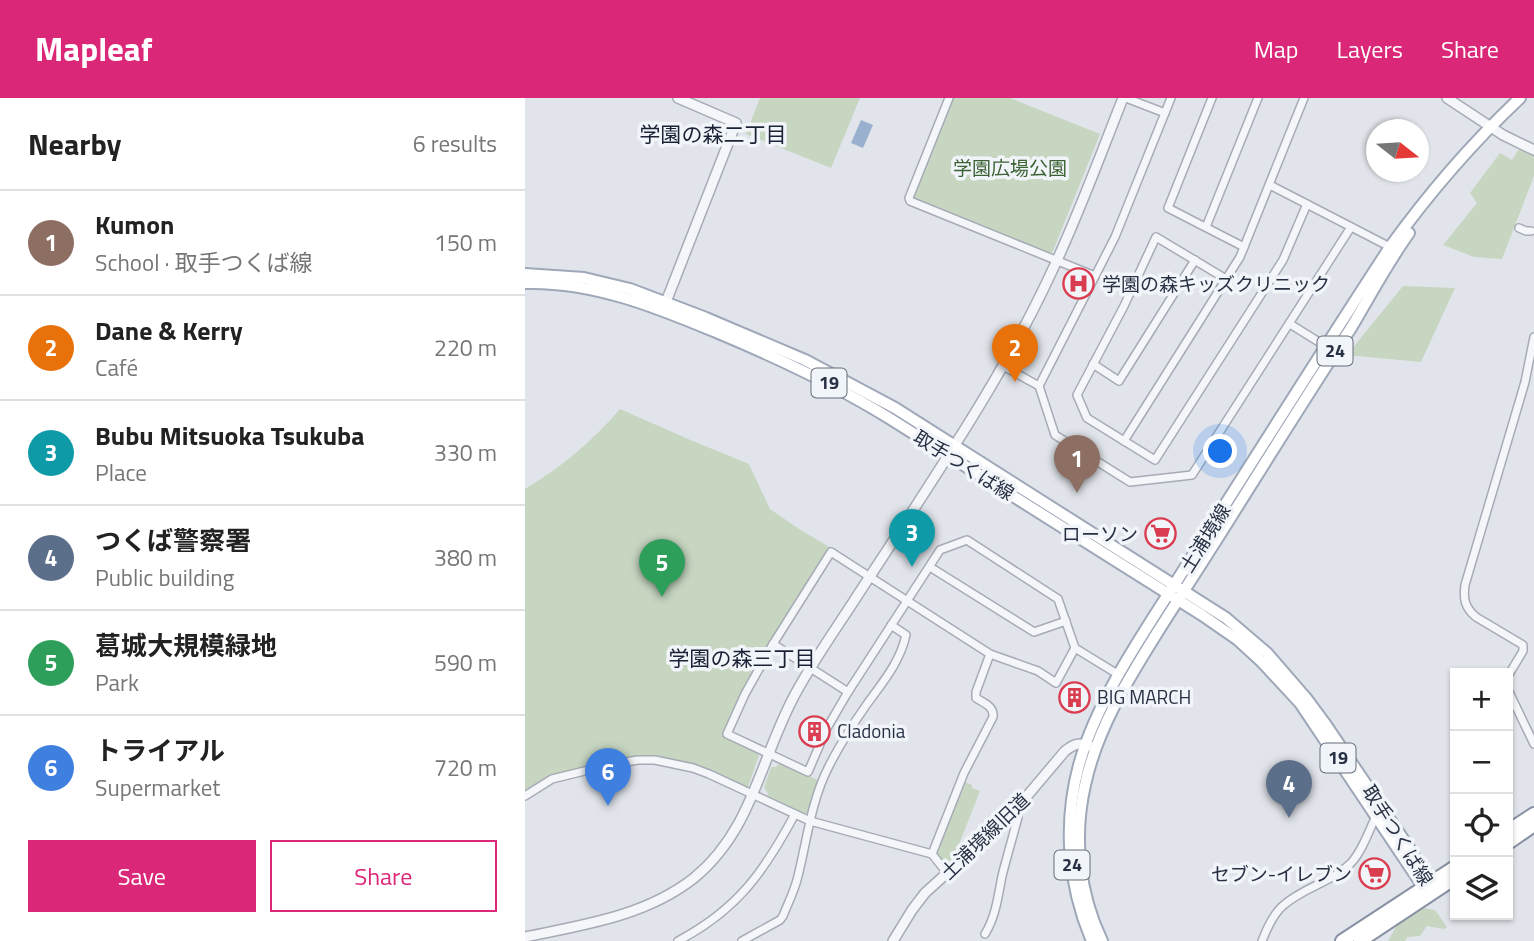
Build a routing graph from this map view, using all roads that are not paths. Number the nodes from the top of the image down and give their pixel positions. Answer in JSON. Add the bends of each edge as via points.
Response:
{"nodes":[{"id":1,"x":678,"y":98,"type":"edge"},
{"id":2,"x":949,"y":98,"type":"edge"},
{"id":3,"x":1125,"y":98,"type":"edge"},
{"id":4,"x":1171,"y":98,"type":"edge"},
{"id":5,"x":1212,"y":98,"type":"edge"},
{"id":6,"x":1258,"y":98,"type":"edge"},
{"id":7,"x":1304,"y":98,"type":"edge"},
{"id":8,"x":1447,"y":98,"type":"edge"},
{"id":9,"x":1520,"y":98,"type":"edge"},
{"id":10,"x":700,"y":102,"type":"edge"},
{"id":11,"x":1165,"y":113,"type":"junction"},
{"id":12,"x":1489,"y":127,"type":"junction"},
{"id":13,"x":1534,"y":150,"type":"edge"},
{"id":14,"x":1449,"y":171,"type":"junction"},
{"id":15,"x":1270,"y":185,"type":"junction"},
{"id":16,"x":1307,"y":204,"type":"junction"},
{"id":17,"x":1206,"y":227,"type":"junction"},
{"id":18,"x":1351,"y":227,"type":"junction"},
{"id":19,"x":1519,"y":228,"type":"dead end"},
{"id":20,"x":1533,"y":229,"type":"edge"},
{"id":21,"x":1244,"y":247,"type":"junction"},
{"id":22,"x":1390,"y":247,"type":"junction"},
{"id":23,"x":1057,"y":260,"type":"junction"},
{"id":24,"x":1195,"y":260,"type":"junction"},
{"id":25,"x":525,"y":274,"type":"edge"},
{"id":26,"x":1095,"y":276,"type":"junction"},
{"id":27,"x":1226,"y":279,"type":"junction"},
{"id":28,"x":525,"y":283,"type":"edge"},
{"id":29,"x":664,"y":306,"type":"junction"},
{"id":30,"x":1290,"y":324,"type":"junction"},
{"id":31,"x":1534,"y":337,"type":"edge"},
{"id":32,"x":1327,"y":347,"type":"junction"},
{"id":33,"x":1093,"y":364,"type":"junction"},
{"id":34,"x":1003,"y":366,"type":"junction"},
{"id":35,"x":1039,"y":386,"type":"junction"},
{"id":36,"x":1124,"y":441,"type":"junction"},
{"id":37,"x":951,"y":450,"type":"junction"},
{"id":38,"x":1155,"y":460,"type":"junction"},
{"id":39,"x":1159,"y":479,"type":"junction"},
{"id":40,"x":930,"y":566,"type":"junction"},
{"id":41,"x":870,"y":577,"type":"junction"},
{"id":42,"x":1176,"y":593,"type":"junction"},
{"id":43,"x":907,"y":601,"type":"junction"},
{"id":44,"x":1066,"y":621,"type":"junction"},
{"id":45,"x":891,"y":625,"type":"junction"},
{"id":46,"x":773,"y":644,"type":"junction"},
{"id":47,"x":1075,"y":649,"type":"junction"},
{"id":48,"x":990,"y":654,"type":"junction"},
{"id":49,"x":810,"y":668,"type":"junction"},
{"id":50,"x":1513,"y":668,"type":"edge"},
{"id":51,"x":1119,"y":675,"type":"junction"},
{"id":52,"x":848,"y":692,"type":"junction"},
{"id":53,"x":1513,"y":700,"type":"edge"},
{"id":54,"x":1534,"y":744,"type":"edge"},
{"id":55,"x":1091,"y":746,"type":"junction"},
{"id":56,"x":768,"y":753,"type":"junction"},
{"id":57,"x":753,"y":795,"type":"junction"},
{"id":58,"x":525,"y":796,"type":"edge"},
{"id":59,"x":1017,"y":808,"type":"junction"},
{"id":60,"x":1378,"y":812,"type":"junction"},
{"id":61,"x":795,"y":814,"type":"junction"},
{"id":62,"x":1534,"y":814,"type":"edge"},
{"id":63,"x":810,"y":821,"type":"junction"},
{"id":64,"x":1534,"y":825,"type":"edge"},
{"id":65,"x":1513,"y":828,"type":"edge"},
{"id":66,"x":1513,"y":840,"type":"edge"},
{"id":67,"x":932,"y":854,"type":"junction"},
{"id":68,"x":1450,"y":870,"type":"edge"},
{"id":69,"x":947,"y":873,"type":"junction"},
{"id":70,"x":1450,"y":880,"type":"edge"},
{"id":71,"x":1429,"y":887,"type":"junction"},
{"id":72,"x":985,"y":934,"type":"dead end"},
{"id":73,"x":556,"y":936,"type":"edge"},
{"id":74,"x":525,"y":937,"type":"edge"},
{"id":75,"x":678,"y":941,"type":"edge"},
{"id":76,"x":743,"y":941,"type":"edge"},
{"id":77,"x":893,"y":941,"type":"edge"},
{"id":78,"x":1092,"y":941,"type":"edge"},
{"id":79,"x":1102,"y":941,"type":"edge"},
{"id":80,"x":1262,"y":941,"type":"edge"},
{"id":81,"x":1342,"y":941,"type":"edge"},
{"id":82,"x":1360,"y":941,"type":"edge"}],
"edges":[{"from":1,"to":10,"type":"street"},
{"from":2,"to":23,"type":"street","via":[[908,198]]},
{"from":3,"to":11,"type":"street"},
{"from":3,"to":23,"type":"street"},
{"from":4,"to":11,"type":"street"},
{"from":5,"to":17,"type":"street","via":[[1168,208]]},
{"from":6,"to":17,"type":"street"},
{"from":7,"to":15,"type":"street"},
{"from":8,"to":12,"type":"street"},
{"from":9,"to":12,"type":"main road","number":"24"},
{"from":10,"to":29,"type":"street","via":[[736,123]]},
{"from":11,"to":26,"type":"street"},
{"from":12,"to":13,"type":"street"},
{"from":12,"to":14,"type":"main road","name":"土浦境線","number":"24"},
{"from":14,"to":22,"type":"main road","name":"土浦境線","number":"24"},
{"from":14,"to":42,"type":"main road","name":"土浦境線","number":"24"},
{"from":15,"to":16,"type":"street"},
{"from":15,"to":21,"type":"street"},
{"from":16,"to":18,"type":"street"},
{"from":16,"to":38,"type":"street","via":[[1283,260]]},
{"from":17,"to":21,"type":"street"},
{"from":18,"to":22,"type":"street"},
{"from":18,"to":30,"type":"street"},
{"from":19,"to":20,"type":"street"},
{"from":21,"to":27,"type":"street"},
{"from":22,"to":32,"type":"main road","name":"土浦境線","number":"24"},
{"from":23,"to":26,"type":"street"},
{"from":23,"to":34,"type":"street"},
{"from":24,"to":27,"type":"street"},
{"from":24,"to":33,"type":"street","via":[[1119,381]]},
{"from":24,"to":33,"type":"street","via":[[1156,237]]},
{"from":25,"to":29,"type":"main road","name":"取手つくば線","number":"19","via":[[584,278],[630,289]]},
{"from":26,"to":35,"type":"street"},
{"from":27,"to":36,"type":"street"},
{"from":28,"to":29,"type":"main road","name":"取手つくば線","number":"19","via":[[582,287]]},
{"from":29,"to":37,"type":"main road","name":"取手つくば線","number":"19","via":[[801,369]]},
{"from":30,"to":32,"type":"street"},
{"from":30,"to":39,"type":"street","via":[[1192,475]]},
{"from":31,"to":50,"type":"street","via":[[1464,595],[1476,617],[1523,645]]},
{"from":32,"to":42,"type":"main road","name":"土浦境線","number":"24"},
{"from":33,"to":36,"type":"street","via":[[1077,395],[1087,418]]},
{"from":34,"to":35,"type":"street"},
{"from":34,"to":37,"type":"street"},
{"from":35,"to":39,"type":"street","via":[[1055,435],[1130,482]]},
{"from":36,"to":38,"type":"street"},
{"from":37,"to":41,"type":"street"},
{"from":37,"to":42,"type":"main road","name":"取手つくば線","number":"19"},
{"from":38,"to":39,"type":"street"},
{"from":40,"to":43,"type":"street"},
{"from":40,"to":44,"type":"street","via":[[1034,632]]},
{"from":40,"to":44,"type":"street","via":[[940,550],[967,540],[1058,598]]},
{"from":41,"to":43,"type":"street"},
{"from":41,"to":46,"type":"street","via":[[831,552]]},
{"from":41,"to":49,"type":"street"},
{"from":42,"to":51,"type":"main road","name":"土浦境線","number":"24"},
{"from":42,"to":55,"type":"main road","name":"土浦境線","number":"24"},
{"from":42,"to":60,"type":"main road","name":"取手つくば線","number":"19","via":[[1238,640],[1279,679]]},
{"from":43,"to":45,"type":"street"},
{"from":43,"to":48,"type":"street"},
{"from":44,"to":47,"type":"street"},
{"from":45,"to":52,"type":"street"},
{"from":45,"to":63,"type":"street","via":[[907,635],[900,655],[829,767]]},
{"from":46,"to":49,"type":"street"},
{"from":46,"to":56,"type":"street","via":[[727,734]]},
{"from":47,"to":48,"type":"street","via":[[1056,683],[1038,671]]},
{"from":47,"to":51,"type":"street"},
{"from":48,"to":67,"type":"street","via":[[976,698],[992,708],[993,717],[964,773]]},
{"from":49,"to":52,"type":"street"},
{"from":49,"to":56,"type":"street"},
{"from":51,"to":55,"type":"main road","name":"土浦境線","number":"24","via":[[1102,707]]},
{"from":52,"to":56,"type":"street","via":[[808,772]]},
{"from":53,"to":54,"type":"street"},
{"from":55,"to":59,"type":"street","name":"土浦境線旧道","via":[[1079,743],[1065,751]]},
{"from":55,"to":78,"type":"main road","name":"土浦境線","number":"24","via":[[1075,784],[1069,835],[1074,881]]},
{"from":55,"to":79,"type":"main road","name":"土浦境線","number":"24","via":[[1081,809],[1080,857],[1088,907]]},
{"from":56,"to":57,"type":"street"},
{"from":57,"to":58,"type":"street","via":[[693,768],[638,760],[552,779]]},
{"from":57,"to":61,"type":"street"},
{"from":57,"to":73,"type":"street","via":[[728,841],[685,885],[632,912]]},
{"from":59,"to":69,"type":"street","name":"土浦境線旧道"},
{"from":59,"to":72,"type":"street","via":[[1019,817]]},
{"from":60,"to":71,"type":"main road","name":"取手つくば線","number":"19"},
{"from":60,"to":80,"type":"street","via":[[1350,863],[1284,904]]},
{"from":61,"to":63,"type":"street"},
{"from":61,"to":75,"type":"street","via":[[748,887],[709,922]]},
{"from":62,"to":65,"type":"highway"},
{"from":63,"to":67,"type":"street"},
{"from":63,"to":76,"type":"street","via":[[783,916]]},
{"from":64,"to":66,"type":"highway"},
{"from":67,"to":69,"type":"street"},
{"from":68,"to":71,"type":"highway"},
{"from":69,"to":77,"type":"street","name":"土浦境線旧道","via":[[913,908]]},
{"from":70,"to":71,"type":"highway"},
{"from":71,"to":81,"type":"highway"},
{"from":71,"to":82,"type":"highway"},
{"from":73,"to":74,"type":"street"}]}
